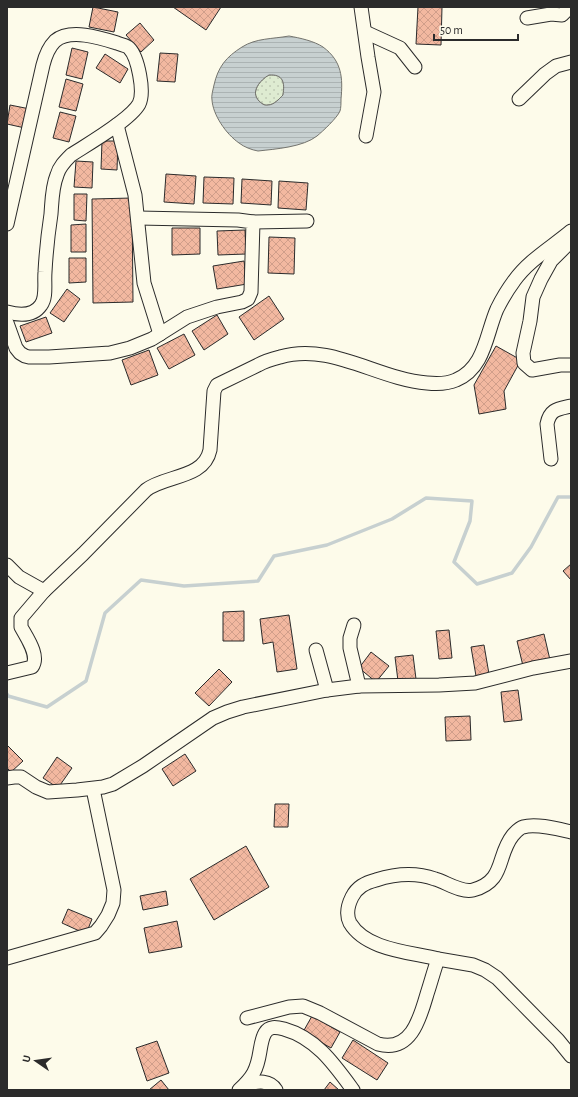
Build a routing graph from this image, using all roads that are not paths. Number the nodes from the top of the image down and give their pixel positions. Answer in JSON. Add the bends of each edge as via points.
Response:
{"nodes":[{"id":1,"x":361,"y":7,"type":"edge"},
{"id":2,"x":570,"y":7,"type":"edge"},
{"id":3,"x":527,"y":18,"type":"dead end"},
{"id":4,"x":365,"y":32,"type":"junction"},
{"id":5,"x":571,"y":62,"type":"edge"},
{"id":6,"x":415,"y":67,"type":"dead end"},
{"id":7,"x":519,"y":99,"type":"dead end"},
{"id":8,"x":117,"y":125,"type":"junction"},
{"id":9,"x":366,"y":136,"type":"dead end"},
{"id":10,"x":9,"y":208,"type":"edge"},
{"id":11,"x":138,"y":218,"type":"junction"},
{"id":12,"x":307,"y":221,"type":"dead end"},
{"id":13,"x":253,"y":222,"type":"junction"},
{"id":14,"x":7,"y":224,"type":"edge"},
{"id":15,"x":570,"y":240,"type":"edge"},
{"id":16,"x":7,"y":312,"type":"edge"},
{"id":17,"x":7,"y":323,"type":"edge"},
{"id":18,"x":160,"y":334,"type":"junction"},
{"id":19,"x":571,"y":365,"type":"edge"},
{"id":20,"x":571,"y":406,"type":"edge"},
{"id":21,"x":551,"y":459,"type":"dead end"},
{"id":22,"x":7,"y":565,"type":"edge"},
{"id":23,"x":44,"y":591,"type":"junction"},
{"id":24,"x":354,"y":625,"type":"dead end"},
{"id":25,"x":316,"y":650,"type":"dead end"},
{"id":26,"x":571,"y":661,"type":"edge"},
{"id":27,"x":8,"y":673,"type":"edge"},
{"id":28,"x":359,"y":686,"type":"junction"},
{"id":29,"x":327,"y":690,"type":"junction"},
{"id":30,"x":7,"y":778,"type":"edge"},
{"id":31,"x":93,"y":789,"type":"junction"},
{"id":32,"x":571,"y":832,"type":"edge"},
{"id":33,"x":7,"y":958,"type":"edge"},
{"id":34,"x":438,"y":959,"type":"junction"},
{"id":35,"x":247,"y":1018,"type":"dead end"},
{"id":36,"x":571,"y":1056,"type":"edge"},
{"id":37,"x":242,"y":1087,"type":"edge"},
{"id":38,"x":276,"y":1090,"type":"edge"},
{"id":39,"x":353,"y":1090,"type":"edge"}],
"edges":[{"from":1,"to":4,"type":"street"},
{"from":2,"to":3,"type":"street","via":[[562,15]]},
{"from":4,"to":6,"type":"street","via":[[400,48]]},
{"from":4,"to":9,"type":"street","via":[[374,92]]},
{"from":5,"to":7,"type":"street","via":[[556,66]]},
{"from":8,"to":10,"type":"street","via":[[139,104],[141,98],[139,73],[129,49],[112,41],[87,35],[57,40],[49,50],[43,65]]},
{"from":8,"to":11,"type":"street","via":[[135,195]]},
{"from":8,"to":16,"type":"street","via":[[71,155],[61,166],[53,191],[44,299],[33,313]]},
{"from":10,"to":14,"type":"street"},
{"from":11,"to":13,"type":"street"},
{"from":11,"to":18,"type":"street","via":[[144,284]]},
{"from":12,"to":13,"type":"street"},
{"from":13,"to":18,"type":"street","via":[[251,292],[248,299],[217,306],[187,317]]},
{"from":15,"to":19,"type":"street","via":[[551,261],[536,289],[523,353],[524,363],[532,370]]},
{"from":15,"to":23,"type":"street","via":[[523,269],[497,309],[480,358],[469,371],[456,380],[440,384],[413,382],[312,352],[289,354],[264,361],[217,385],[214,391],[210,450],[204,464],[146,490]]},
{"from":17,"to":18,"type":"street","via":[[16,348],[29,357],[119,352]]},
{"from":20,"to":21,"type":"street","via":[[556,410],[548,420]]},
{"from":22,"to":23,"type":"street","via":[[19,577]]},
{"from":23,"to":27,"type":"street","via":[[20,621],[35,657],[35,663],[32,667]]},
{"from":24,"to":28,"type":"street","via":[[350,648]]},
{"from":25,"to":29,"type":"street"},
{"from":26,"to":28,"type":"street","via":[[475,683]]},
{"from":28,"to":29,"type":"street"},
{"from":29,"to":31,"type":"street","via":[[256,704],[219,715],[127,776],[113,784]]},
{"from":30,"to":31,"type":"street","via":[[21,778],[48,792]]},
{"from":31,"to":33,"type":"street","via":[[114,884],[113,903],[108,915],[95,933]]},
{"from":32,"to":34,"type":"street","via":[[540,827],[521,828],[507,843],[496,875],[484,885],[471,890],[434,878],[398,874],[362,885],[355,891],[350,901],[348,917],[360,936],[378,945]]},
{"from":34,"to":35,"type":"street","via":[[418,1022],[408,1037],[395,1044],[378,1044],[303,1006]]},
{"from":34,"to":36,"type":"street","via":[[473,965],[497,978]]},
{"from":37,"to":38,"type":"street","via":[[263,1082]]},
{"from":37,"to":39,"type":"street","via":[[256,1069],[264,1034],[274,1027],[300,1034],[322,1050]]}]}
